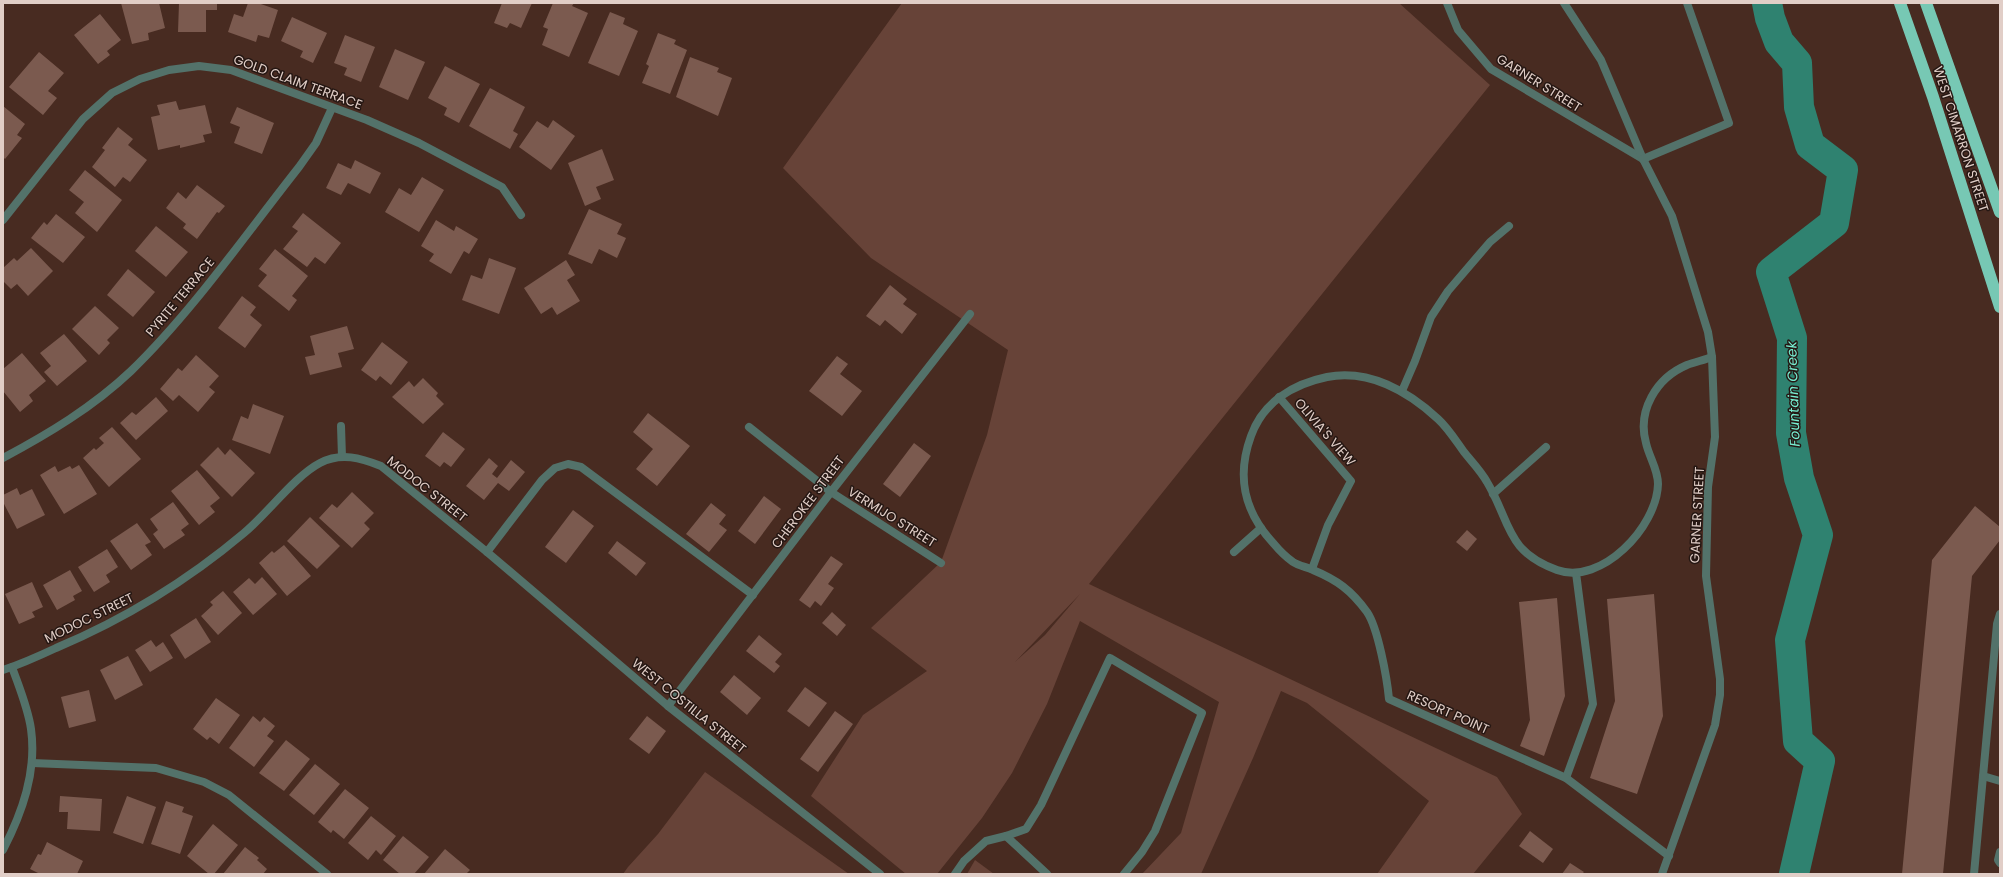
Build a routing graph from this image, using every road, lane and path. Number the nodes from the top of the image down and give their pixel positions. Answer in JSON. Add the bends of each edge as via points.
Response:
{"nodes":[{"id":1,"x":1446,"y":3,"type":"edge"},
{"id":2,"x":1564,"y":3,"type":"edge"},
{"id":3,"x":1687,"y":3,"type":"edge"},
{"id":4,"x":1900,"y":3,"type":"edge"},
{"id":5,"x":1926,"y":3,"type":"edge"},
{"id":6,"x":332,"y":108,"type":"junction"},
{"id":7,"x":1643,"y":159,"type":"junction"},
{"id":8,"x":2000,"y":212,"type":"edge"},
{"id":9,"x":521,"y":215,"type":"dead end"},
{"id":10,"x":3,"y":220,"type":"edge"},
{"id":11,"x":1509,"y":226,"type":"dead end"},
{"id":12,"x":2000,"y":307,"type":"edge"},
{"id":13,"x":970,"y":314,"type":"dead end"},
{"id":14,"x":1712,"y":357,"type":"junction"},
{"id":15,"x":1402,"y":391,"type":"junction"},
{"id":16,"x":1279,"y":397,"type":"junction"},
{"id":17,"x":341,"y":426,"type":"dead end"},
{"id":18,"x":750,"y":427,"type":"dead end"},
{"id":19,"x":1546,"y":447,"type":"dead end"},
{"id":20,"x":342,"y":457,"type":"junction"},
{"id":21,"x":3,"y":458,"type":"edge"},
{"id":22,"x":831,"y":492,"type":"junction"},
{"id":23,"x":1493,"y":494,"type":"junction"},
{"id":24,"x":1261,"y":528,"type":"junction"},
{"id":25,"x":487,"y":552,"type":"junction"},
{"id":26,"x":1234,"y":552,"type":"dead end"},
{"id":27,"x":941,"y":562,"type":"dead end"},
{"id":28,"x":1312,"y":569,"type":"junction"},
{"id":29,"x":1576,"y":573,"type":"junction"},
{"id":30,"x":753,"y":594,"type":"junction"},
{"id":31,"x":2000,"y":614,"type":"edge"},
{"id":32,"x":12,"y":667,"type":"junction"},
{"id":33,"x":3,"y":670,"type":"edge"},
{"id":34,"x":668,"y":706,"type":"junction"},
{"id":35,"x":32,"y":763,"type":"junction"},
{"id":36,"x":1983,"y":776,"type":"junction"},
{"id":37,"x":1566,"y":778,"type":"junction"},
{"id":38,"x":2000,"y":781,"type":"edge"},
{"id":39,"x":1006,"y":836,"type":"junction"},
{"id":40,"x":3,"y":850,"type":"edge"},
{"id":41,"x":2000,"y":852,"type":"edge"},
{"id":42,"x":1669,"y":856,"type":"junction"},
{"id":43,"x":2000,"y":863,"type":"edge"},
{"id":44,"x":327,"y":874,"type":"edge"},
{"id":45,"x":880,"y":874,"type":"edge"},
{"id":46,"x":955,"y":874,"type":"edge"},
{"id":47,"x":1047,"y":874,"type":"edge"},
{"id":48,"x":1124,"y":874,"type":"edge"},
{"id":49,"x":1662,"y":874,"type":"edge"},
{"id":50,"x":1974,"y":874,"type":"edge"}],
"edges":[{"from":1,"to":7,"type":"street","name":"GARNER STREET","via":[[1458,30],[1491,69]]},
{"from":2,"to":7,"type":"street","via":[[1601,60]]},
{"from":3,"to":7,"type":"street","via":[[1729,123]]},
{"from":4,"to":12,"type":"highway","name":"WEST CIMARRON STREET"},
{"from":5,"to":8,"type":"highway","name":"WEST CIMARRON STREET"},
{"from":6,"to":9,"type":"street","name":"GOLD CLAIM TERRACE","via":[[419,142],[502,187]]},
{"from":6,"to":10,"type":"street","name":"GOLD CLAIM TERRACE","via":[[231,70],[198,66],[169,70],[140,79],[112,93],[83,119]]},
{"from":6,"to":21,"type":"street","name":"PYRITE TERRACE","via":[[316,143],[299,167],[166,335],[130,372],[91,404],[46,435]]},
{"from":7,"to":14,"type":"street","name":"GARNER STREET","via":[[1672,216],[1708,332]]},
{"from":11,"to":15,"type":"street","via":[[1467,267],[1431,317],[1416,361]]},
{"from":13,"to":22,"type":"street","name":"CHEROKEE STREET"},
{"from":14,"to":29,"type":"street","name":"RESORT POINT","via":[[1674,372],[1664,380],[1648,402],[1643,428],[1658,484],[1651,513],[1626,546],[1610,561],[1580,574]]},
{"from":14,"to":42,"type":"street","name":"GARNER STREET","via":[[1715,437],[1708,487],[1706,576],[1720,696],[1715,725]]},
{"from":15,"to":16,"type":"street","name":"RESORT POINT","via":[[1368,378],[1342,374],[1314,379],[1296,386]]},
{"from":15,"to":23,"type":"street","name":"RESORT POINT","via":[[1439,420],[1486,480]]},
{"from":16,"to":24,"type":"street","name":"RESORT POINT","via":[[1255,424],[1243,458],[1242,476],[1246,498]]},
{"from":16,"to":28,"type":"street","name":"OLIVIA'S VIEW","via":[[1351,481],[1328,525]]},
{"from":17,"to":20,"type":"street"},
{"from":18,"to":22,"type":"street","name":"VERMIJO STREET"},
{"from":19,"to":23,"type":"street"},
{"from":20,"to":25,"type":"street","name":"MODOC STREET","via":[[362,458],[381,466]]},
{"from":20,"to":32,"type":"street","name":"MODOC STREET","via":[[321,462],[306,472],[249,528],[186,579],[114,622]]},
{"from":22,"to":27,"type":"street","name":"VERMIJO STREET"},
{"from":22,"to":30,"type":"street","name":"CHEROKEE STREET"},
{"from":23,"to":29,"type":"street","name":"RESORT POINT","via":[[1508,529],[1519,546],[1536,562],[1560,572]]},
{"from":24,"to":26,"type":"street"},
{"from":24,"to":28,"type":"street","name":"RESORT POINT","via":[[1294,563]]},
{"from":25,"to":30,"type":"street","via":[[542,480],[555,468],[568,464],[581,467]]},
{"from":25,"to":34,"type":"street","name":"WEST COSTILLA STREET"},
{"from":28,"to":37,"type":"street","name":"RESORT POINT","via":[[1340,582],[1369,615],[1381,653],[1389,699]]},
{"from":29,"to":37,"type":"street","via":[[1593,704]]},
{"from":30,"to":34,"type":"street","name":"CHEROKEE STREET"},
{"from":31,"to":36,"type":"street"},
{"from":32,"to":33,"type":"street","name":"MODOC STREET"},
{"from":32,"to":35,"type":"street","via":[[31,729]]},
{"from":34,"to":45,"type":"street","name":"WEST COSTILLA STREET"},
{"from":35,"to":40,"type":"street","via":[[23,806]]},
{"from":35,"to":44,"type":"street","via":[[156,768],[204,782],[229,795]]},
{"from":36,"to":38,"type":"street"},
{"from":36,"to":50,"type":"street"},
{"from":37,"to":42,"type":"street","name":"RESORT POINT"},
{"from":39,"to":46,"type":"street","via":[[986,841],[964,861]]},
{"from":39,"to":47,"type":"street"},
{"from":39,"to":48,"type":"street","via":[[1026,829],[1110,658],[1202,713],[1155,832]]},
{"from":41,"to":43,"type":"street"},
{"from":42,"to":49,"type":"street","name":"GARNER STREET"}]}
